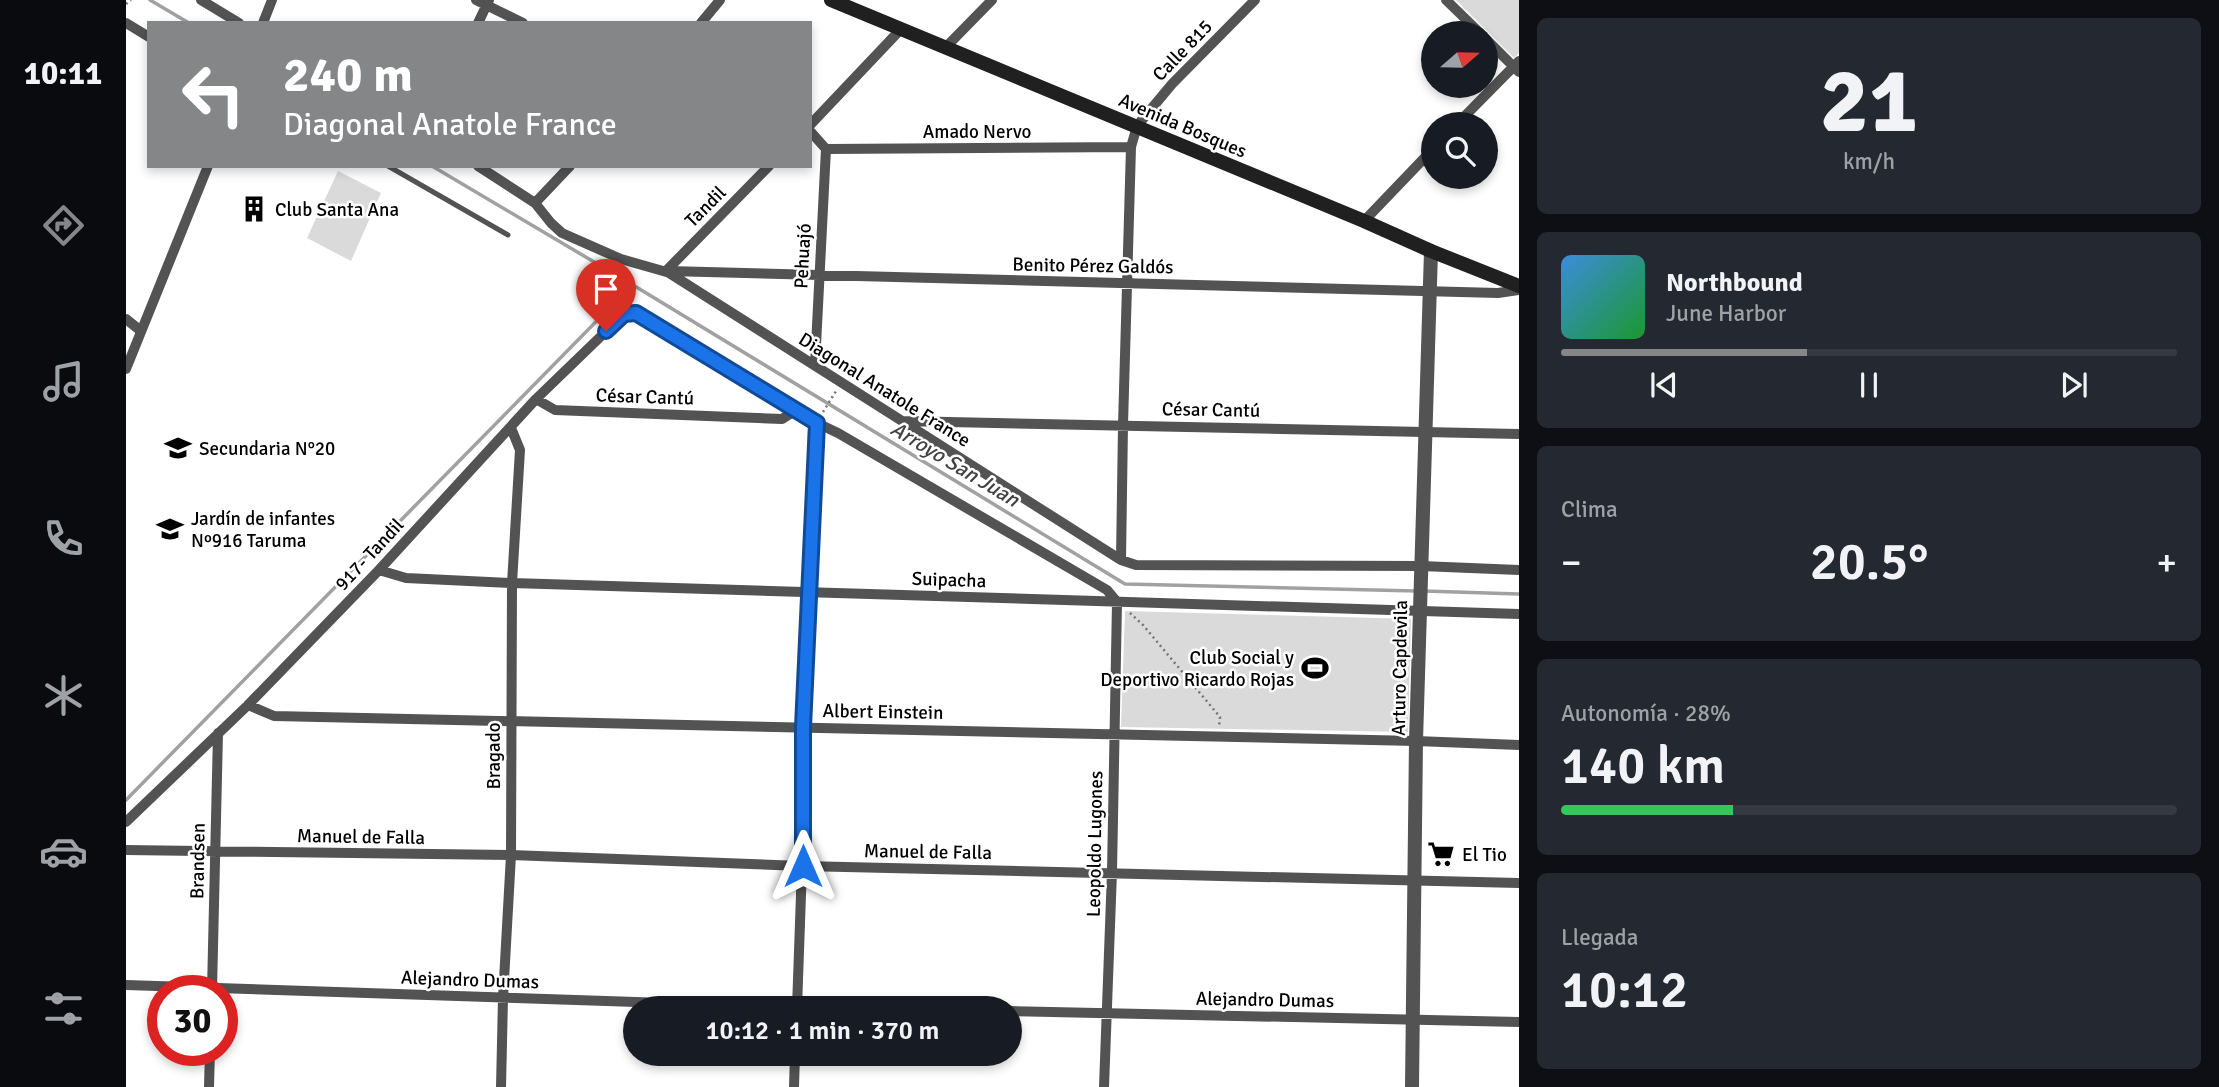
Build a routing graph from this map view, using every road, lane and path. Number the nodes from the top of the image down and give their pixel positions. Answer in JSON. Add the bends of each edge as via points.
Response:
{"nodes":[{"id":1,"x":201,"y":0,"type":"edge"},
{"id":2,"x":272,"y":0,"type":"edge"},
{"id":3,"x":720,"y":0,"type":"edge"},
{"id":4,"x":831,"y":0,"type":"edge"},
{"id":5,"x":992,"y":0,"type":"edge"},
{"id":6,"x":1446,"y":0,"type":"edge"},
{"id":7,"x":484,"y":2,"type":"edge"},
{"id":8,"x":1247,"y":3,"type":"edge"},
{"id":9,"x":236,"y":21,"type":"edge"},
{"id":10,"x":264,"y":21,"type":"edge"},
{"id":11,"x":479,"y":21,"type":"edge"},
{"id":12,"x":519,"y":21,"type":"edge"},
{"id":13,"x":703,"y":21,"type":"edge"},
{"id":14,"x":1468,"y":21,"type":"edge"},
{"id":15,"x":126,"y":23,"type":"edge"},
{"id":16,"x":901,"y":29,"type":"junction"},
{"id":17,"x":147,"y":36,"type":"edge"},
{"id":18,"x":946,"y":47,"type":"junction"},
{"id":19,"x":1498,"y":49,"type":"edge"},
{"id":20,"x":1517,"y":66,"type":"edge"},
{"id":21,"x":1469,"y":112,"type":"edge"},
{"id":22,"x":812,"y":123,"type":"edge"},
{"id":23,"x":1137,"y":126,"type":"junction"},
{"id":24,"x":812,"y":133,"type":"edge"},
{"id":25,"x":1131,"y":148,"type":"junction"},
{"id":26,"x":826,"y":149,"type":"junction"},
{"id":27,"x":1421,"y":162,"type":"edge"},
{"id":28,"x":207,"y":168,"type":"edge"},
{"id":29,"x":391,"y":168,"type":"edge"},
{"id":30,"x":481,"y":168,"type":"edge"},
{"id":31,"x":568,"y":168,"type":"edge"},
{"id":32,"x":767,"y":168,"type":"edge"},
{"id":33,"x":536,"y":203,"type":"junction"},
{"id":34,"x":1364,"y":221,"type":"junction"},
{"id":35,"x":508,"y":235,"type":"dead end"},
{"id":36,"x":1431,"y":251,"type":"junction"},
{"id":37,"x":668,"y":272,"type":"junction"},
{"id":38,"x":819,"y":275,"type":"junction"},
{"id":39,"x":1128,"y":283,"type":"junction"},
{"id":40,"x":1519,"y":288,"type":"edge"},
{"id":41,"x":1429,"y":290,"type":"junction"},
{"id":42,"x":126,"y":319,"type":"edge"},
{"id":43,"x":141,"y":331,"type":"junction"},
{"id":44,"x":815,"y":365,"type":"junction"},
{"id":45,"x":126,"y":369,"type":"edge"},
{"id":46,"x":536,"y":399,"type":"junction"},
{"id":47,"x":831,"y":400,"type":"dead end"},
{"id":48,"x":796,"y":410,"type":"junction"},
{"id":49,"x":820,"y":418,"type":"junction"},
{"id":50,"x":903,"y":421,"type":"junction"},
{"id":51,"x":1123,"y":425,"type":"junction"},
{"id":52,"x":511,"y":428,"type":"junction"},
{"id":53,"x":1425,"y":432,"type":"junction"},
{"id":54,"x":1519,"y":434,"type":"edge"},
{"id":55,"x":1121,"y":560,"type":"junction"},
{"id":56,"x":379,"y":570,"type":"junction"},
{"id":57,"x":1519,"y":570,"type":"edge"},
{"id":58,"x":1421,"y":572,"type":"junction"},
{"id":59,"x":512,"y":583,"type":"junction"},
{"id":60,"x":809,"y":593,"type":"junction"},
{"id":61,"x":1117,"y":602,"type":"junction"},
{"id":62,"x":1420,"y":607,"type":"junction"},
{"id":63,"x":1519,"y":614,"type":"edge"},
{"id":64,"x":248,"y":705,"type":"junction"},
{"id":65,"x":510,"y":722,"type":"junction"},
{"id":66,"x":803,"y":727,"type":"junction"},
{"id":67,"x":218,"y":733,"type":"junction"},
{"id":68,"x":1113,"y":734,"type":"junction"},
{"id":69,"x":1219,"y":736,"type":"junction"},
{"id":70,"x":1416,"y":741,"type":"junction"},
{"id":71,"x":1519,"y":745,"type":"edge"},
{"id":72,"x":126,"y":822,"type":"edge"},
{"id":73,"x":126,"y":850,"type":"edge"},
{"id":74,"x":215,"y":852,"type":"junction"},
{"id":75,"x":511,"y":855,"type":"junction"},
{"id":76,"x":803,"y":866,"type":"junction"},
{"id":77,"x":1112,"y":872,"type":"junction"},
{"id":78,"x":1415,"y":880,"type":"junction"},
{"id":79,"x":1519,"y":883,"type":"edge"},
{"id":80,"x":212,"y":975,"type":"edge"},
{"id":81,"x":126,"y":985,"type":"edge"},
{"id":82,"x":147,"y":986,"type":"edge"},
{"id":83,"x":238,"y":990,"type":"edge"},
{"id":84,"x":798,"y":996,"type":"edge"},
{"id":85,"x":503,"y":998,"type":"junction"},
{"id":86,"x":623,"y":1002,"type":"edge"},
{"id":87,"x":1022,"y":1011,"type":"edge"},
{"id":88,"x":1107,"y":1013,"type":"junction"},
{"id":89,"x":1413,"y":1020,"type":"junction"},
{"id":90,"x":1519,"y":1022,"type":"edge"},
{"id":91,"x":210,"y":1066,"type":"edge"},
{"id":92,"x":795,"y":1066,"type":"edge"},
{"id":93,"x":209,"y":1087,"type":"edge"},
{"id":94,"x":501,"y":1087,"type":"edge"},
{"id":95,"x":794,"y":1087,"type":"edge"},
{"id":96,"x":1104,"y":1087,"type":"edge"},
{"id":97,"x":1412,"y":1087,"type":"edge"}],
"edges":[{"from":1,"to":9,"type":"street"},
{"from":2,"to":10,"type":"street"},
{"from":3,"to":13,"type":"street"},
{"from":4,"to":16,"type":"main road","name":"Avenida Bosques"},
{"from":5,"to":18,"type":"street"},
{"from":6,"to":14,"type":"street"},
{"from":7,"to":11,"type":"street"},
{"from":7,"to":12,"type":"street"},
{"from":8,"to":23,"type":"street","name":"Calle 815"},
{"from":15,"to":17,"type":"street"},
{"from":16,"to":18,"type":"main road","name":"Avenida Bosques"},
{"from":16,"to":22,"type":"street"},
{"from":18,"to":23,"type":"main road","name":"Avenida Bosques"},
{"from":19,"to":20,"type":"street"},
{"from":20,"to":21,"type":"street"},
{"from":23,"to":25,"type":"street"},
{"from":23,"to":34,"type":"main road","name":"Avenida Bosques"},
{"from":24,"to":26,"type":"street"},
{"from":25,"to":26,"type":"street","name":"Amado Nervo"},
{"from":25,"to":39,"type":"street"},
{"from":26,"to":38,"type":"street","name":"Pehuajó"},
{"from":27,"to":34,"type":"street"},
{"from":28,"to":43,"type":"street"},
{"from":29,"to":35,"type":"lane"},
{"from":30,"to":33,"type":"street","name":"Benito Pérez Galdós"},
{"from":31,"to":33,"type":"street"},
{"from":32,"to":37,"type":"street","name":"Tandil"},
{"from":33,"to":37,"type":"street","name":"Benito Pérez Galdós","via":[[562,233],[621,259]]},
{"from":34,"to":36,"type":"main road","name":"Avenida Bosques"},
{"from":36,"to":40,"type":"main road","name":"Avenida Bosques"},
{"from":36,"to":41,"type":"street","name":"Arturo Capdevila"},
{"from":37,"to":38,"type":"street","name":"Benito Pérez Galdós"},
{"from":37,"to":44,"type":"street","name":"Diagonal Anatole France"},
{"from":38,"to":39,"type":"street","name":"Benito Pérez Galdós"},
{"from":38,"to":44,"type":"street","name":"Pehuajó"},
{"from":39,"to":41,"type":"street","name":"Benito Pérez Galdós"},
{"from":39,"to":51,"type":"street"},
{"from":40,"to":41,"type":"street","name":"Benito Pérez Galdós","via":[[1498,293]]},
{"from":41,"to":53,"type":"street","name":"Arturo Capdevila"},
{"from":42,"to":43,"type":"street"},
{"from":43,"to":45,"type":"street"},
{"from":44,"to":50,"type":"street","name":"Diagonal Anatole France"},
{"from":46,"to":48,"type":"street","name":"César Cantú","via":[[555,410],[782,419]]},
{"from":46,"to":48,"type":"street","name":"917- Tandil","via":[[624,314],[636,313]]},
{"from":46,"to":52,"type":"street","name":"917- Tandil"},
{"from":47,"to":49,"type":"path"},
{"from":48,"to":49,"type":"street"},
{"from":49,"to":60,"type":"street"},
{"from":49,"to":61,"type":"street","via":[[838,433],[1107,590]]},
{"from":50,"to":51,"type":"street","name":"César Cantú"},
{"from":50,"to":55,"type":"street","name":"Diagonal Anatole France"},
{"from":51,"to":53,"type":"street","name":"César Cantú"},
{"from":51,"to":55,"type":"street"},
{"from":52,"to":56,"type":"street","name":"917- Tandil"},
{"from":52,"to":59,"type":"street","name":"Bragado","via":[[520,450]]},
{"from":53,"to":54,"type":"street","name":"César Cantú"},
{"from":53,"to":58,"type":"street","name":"Arturo Capdevila"},
{"from":55,"to":58,"type":"street","via":[[1136,565]]},
{"from":56,"to":59,"type":"street","name":"Suipacha","via":[[406,579]]},
{"from":56,"to":64,"type":"street","name":"917- Tandil"},
{"from":57,"to":58,"type":"street"},
{"from":58,"to":62,"type":"street","name":"Arturo Capdevila"},
{"from":59,"to":60,"type":"street","name":"Suipacha"},
{"from":59,"to":65,"type":"street","name":"Bragado"},
{"from":60,"to":61,"type":"street","name":"Suipacha"},
{"from":60,"to":66,"type":"street"},
{"from":61,"to":62,"type":"street","name":"Suipacha"},
{"from":61,"to":68,"type":"street","name":"Leopoldo Lugones"},
{"from":61,"to":69,"type":"path","via":[[1143,625],[1220,717]]},
{"from":62,"to":63,"type":"street","name":"Suipacha"},
{"from":62,"to":70,"type":"street","name":"Arturo Capdevila"},
{"from":64,"to":65,"type":"street","name":"Albert Einstein","via":[[274,716]]},
{"from":64,"to":67,"type":"street","name":"917- Tandil"},
{"from":65,"to":66,"type":"street","name":"Albert Einstein"},
{"from":65,"to":75,"type":"street","name":"Bragado"},
{"from":66,"to":68,"type":"street","name":"Albert Einstein"},
{"from":66,"to":76,"type":"street"},
{"from":67,"to":72,"type":"street","name":"917- Tandil"},
{"from":67,"to":74,"type":"street","name":"Brandsen"},
{"from":68,"to":69,"type":"street","name":"Albert Einstein"},
{"from":68,"to":77,"type":"street","name":"Leopoldo Lugones"},
{"from":69,"to":70,"type":"street","name":"Albert Einstein"},
{"from":70,"to":71,"type":"street","name":"Albert Einstein"},
{"from":70,"to":78,"type":"street","name":"Arturo Capdevila"},
{"from":73,"to":74,"type":"street","name":"Manuel de Falla"},
{"from":74,"to":75,"type":"street","name":"Manuel de Falla"},
{"from":74,"to":80,"type":"street","name":"Brandsen"},
{"from":75,"to":76,"type":"street","name":"Manuel de Falla"},
{"from":75,"to":85,"type":"street","name":"Bragado"},
{"from":76,"to":77,"type":"street","name":"Manuel de Falla"},
{"from":76,"to":84,"type":"street"},
{"from":77,"to":78,"type":"street","name":"Manuel de Falla"},
{"from":77,"to":88,"type":"street","name":"Leopoldo Lugones"},
{"from":78,"to":79,"type":"street","name":"Manuel de Falla"},
{"from":78,"to":89,"type":"street","name":"Arturo Capdevila"},
{"from":81,"to":82,"type":"street","name":"Alejandro Dumas"},
{"from":83,"to":85,"type":"street","name":"Alejandro Dumas"},
{"from":85,"to":86,"type":"street","name":"Alejandro Dumas"},
{"from":85,"to":94,"type":"street","name":"Bragado"},
{"from":87,"to":88,"type":"street","name":"Alejandro Dumas"},
{"from":88,"to":89,"type":"street","name":"Alejandro Dumas"},
{"from":88,"to":96,"type":"street","name":"Leopoldo Lugones"},
{"from":89,"to":90,"type":"street","name":"Alejandro Dumas"},
{"from":89,"to":97,"type":"street","name":"Arturo Capdevila"},
{"from":91,"to":93,"type":"street"},
{"from":92,"to":95,"type":"street"}]}
